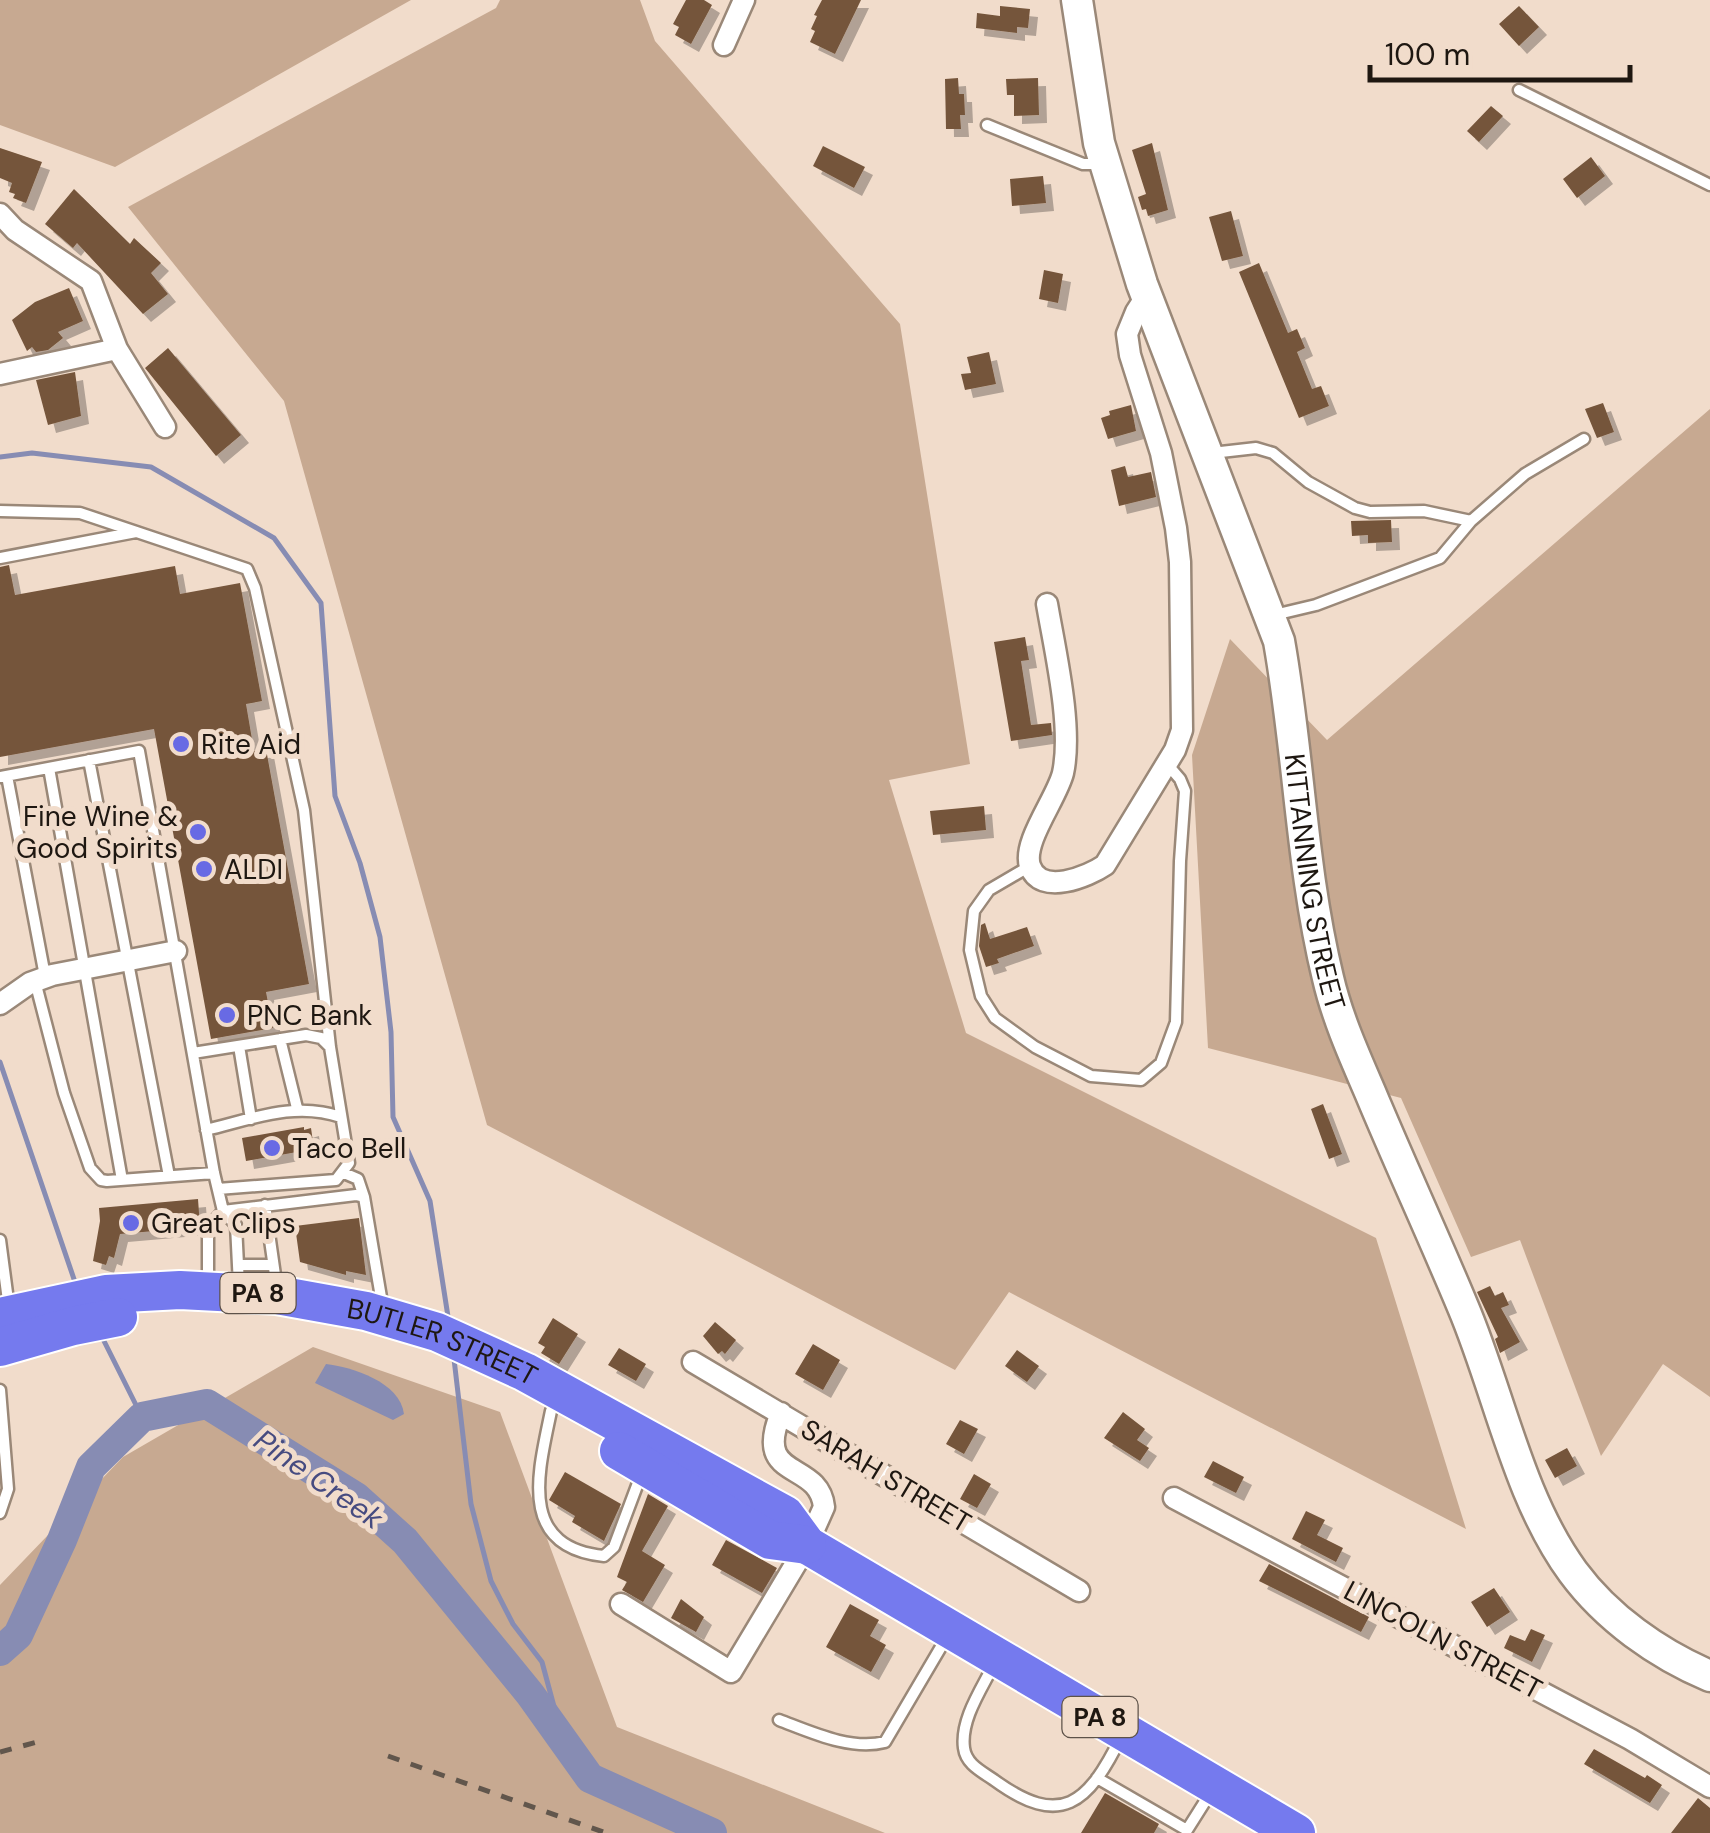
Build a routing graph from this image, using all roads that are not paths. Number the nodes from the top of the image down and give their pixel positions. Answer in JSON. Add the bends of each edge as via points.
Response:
{"nodes":[{"id":1,"x":744,"y":0,"type":"edge"},
{"id":2,"x":1076,"y":0,"type":"edge"},
{"id":3,"x":724,"y":45,"type":"dead end"},
{"id":4,"x":1520,"y":90,"type":"dead end"},
{"id":5,"x":988,"y":124,"type":"dead end"},
{"id":6,"x":1106,"y":164,"type":"junction"},
{"id":7,"x":1710,"y":185,"type":"edge"},
{"id":8,"x":0,"y":214,"type":"edge"},
{"id":9,"x":7,"y":233,"type":"edge"},
{"id":10,"x":1147,"y":295,"type":"junction"},
{"id":11,"x":117,"y":349,"type":"junction"},
{"id":12,"x":0,"y":374,"type":"edge"},
{"id":13,"x":166,"y":427,"type":"dead end"},
{"id":14,"x":1584,"y":439,"type":"dead end"},
{"id":15,"x":1209,"y":454,"type":"junction"},
{"id":16,"x":0,"y":511,"type":"edge"},
{"id":17,"x":1471,"y":521,"type":"junction"},
{"id":18,"x":137,"y":532,"type":"junction"},
{"id":19,"x":0,"y":558,"type":"edge"},
{"id":20,"x":1047,"y":604,"type":"dead end"},
{"id":21,"x":1270,"y":616,"type":"junction"},
{"id":22,"x":89,"y":760,"type":"junction"},
{"id":23,"x":1167,"y":764,"type":"junction"},
{"id":24,"x":49,"y":768,"type":"junction"},
{"id":25,"x":4,"y":777,"type":"edge"},
{"id":26,"x":1030,"y":866,"type":"junction"},
{"id":27,"x":176,"y":951,"type":"junction"},
{"id":28,"x":128,"y":960,"type":"junction"},
{"id":29,"x":84,"y":969,"type":"junction"},
{"id":30,"x":40,"y":979,"type":"junction"},
{"id":31,"x":2,"y":996,"type":"edge"},
{"id":32,"x":280,"y":1039,"type":"junction"},
{"id":33,"x":239,"y":1046,"type":"junction"},
{"id":34,"x":330,"y":1047,"type":"junction"},
{"id":35,"x":193,"y":1053,"type":"junction"},
{"id":36,"x":297,"y":1108,"type":"junction"},
{"id":37,"x":340,"y":1118,"type":"junction"},
{"id":38,"x":251,"y":1119,"type":"junction"},
{"id":39,"x":206,"y":1130,"type":"junction"},
{"id":40,"x":214,"y":1173,"type":"junction"},
{"id":41,"x":344,"y":1173,"type":"junction"},
{"id":42,"x":168,"y":1176,"type":"junction"},
{"id":43,"x":122,"y":1180,"type":"junction"},
{"id":44,"x":218,"y":1189,"type":"junction"},
{"id":45,"x":364,"y":1197,"type":"junction"},
{"id":46,"x":265,"y":1205,"type":"junction"},
{"id":47,"x":224,"y":1211,"type":"junction"},
{"id":48,"x":0,"y":1240,"type":"edge"},
{"id":49,"x":275,"y":1280,"type":"junction"},
{"id":50,"x":229,"y":1282,"type":"junction"},
{"id":51,"x":108,"y":1306,"type":"junction"},
{"id":52,"x":15,"y":1325,"type":"edge"},
{"id":53,"x":401,"y":1329,"type":"junction"},
{"id":54,"x":693,"y":1362,"type":"dead end"},
{"id":55,"x":496,"y":1369,"type":"junction"},
{"id":56,"x":0,"y":1390,"type":"edge"},
{"id":57,"x":550,"y":1412,"type":"junction"},
{"id":58,"x":781,"y":1413,"type":"junction"},
{"id":59,"x":644,"y":1466,"type":"junction"},
{"id":60,"x":1174,"y":1498,"type":"dead end"},
{"id":61,"x":0,"y":1513,"type":"edge"},
{"id":62,"x":806,"y":1544,"type":"junction"},
{"id":63,"x":1079,"y":1591,"type":"dead end"},
{"id":64,"x":621,"y":1604,"type":"dead end"},
{"id":65,"x":952,"y":1630,"type":"junction"},
{"id":66,"x":997,"y":1657,"type":"junction"},
{"id":67,"x":1710,"y":1676,"type":"edge"},
{"id":68,"x":779,"y":1720,"type":"dead end"},
{"id":69,"x":1124,"y":1732,"type":"junction"},
{"id":70,"x":1097,"y":1778,"type":"junction"},
{"id":71,"x":1215,"y":1785,"type":"junction"},
{"id":72,"x":1710,"y":1787,"type":"edge"},
{"id":73,"x":1188,"y":1832,"type":"edge"},
{"id":74,"x":1296,"y":1833,"type":"edge"}],
"edges":[{"from":1,"to":3,"type":"street"},
{"from":2,"to":6,"type":"street","name":"KITTANNING STREET"},
{"from":4,"to":7,"type":"lane"},
{"from":5,"to":6,"type":"lane","via":[[1083,164]]},
{"from":6,"to":10,"type":"street","name":"KITTANNING STREET"},
{"from":8,"to":9,"type":"street"},
{"from":9,"to":11,"type":"street","via":[[92,281]]},
{"from":10,"to":15,"type":"street","name":"KITTANNING STREET"},
{"from":10,"to":23,"type":"street","via":[[1129,325],[1128,344],[1161,453],[1180,562],[1182,730]]},
{"from":11,"to":12,"type":"street"},
{"from":11,"to":13,"type":"street"},
{"from":14,"to":17,"type":"lane","via":[[1525,474]]},
{"from":15,"to":17,"type":"lane","via":[[1256,448],[1355,508]]},
{"from":15,"to":21,"type":"street","name":"KITTANNING STREET"},
{"from":16,"to":18,"type":"lane","via":[[80,513]]},
{"from":17,"to":21,"type":"lane","via":[[1440,558]]},
{"from":18,"to":19,"type":"lane"},
{"from":18,"to":34,"type":"lane","via":[[247,569],[255,588],[304,810]]},
{"from":20,"to":26,"type":"street","via":[[1066,756],[1030,848]]},
{"from":21,"to":67,"type":"street","name":"KITTANNING STREET","via":[[1290,700],[1314,917],[1329,984],[1463,1307],[1542,1521],[1574,1574],[1617,1617],[1650,1646]]},
{"from":22,"to":24,"type":"lane"},
{"from":22,"to":27,"type":"lane","via":[[139,751]]},
{"from":22,"to":28,"type":"lane"},
{"from":23,"to":26,"type":"street","via":[[1105,865],[1069,881],[1048,881]]},
{"from":23,"to":26,"type":"lane","via":[[1185,791],[1176,1022],[1161,1063],[1141,1080],[1090,1076],[1034,1047],[995,1018],[981,996],[970,950],[974,911],[989,890]]},
{"from":24,"to":25,"type":"lane"},
{"from":24,"to":29,"type":"lane"},
{"from":25,"to":30,"type":"lane"},
{"from":27,"to":28,"type":"street"},
{"from":27,"to":35,"type":"lane"},
{"from":28,"to":29,"type":"street"},
{"from":28,"to":42,"type":"lane"},
{"from":29,"to":30,"type":"street"},
{"from":29,"to":43,"type":"lane"},
{"from":30,"to":31,"type":"street"},
{"from":30,"to":43,"type":"lane","via":[[64,1093],[90,1168],[101,1180]]},
{"from":32,"to":33,"type":"lane"},
{"from":32,"to":34,"type":"lane","via":[[306,1035]]},
{"from":32,"to":36,"type":"lane"},
{"from":33,"to":35,"type":"lane"},
{"from":33,"to":38,"type":"lane"},
{"from":34,"to":37,"type":"lane"},
{"from":35,"to":39,"type":"lane"},
{"from":36,"to":37,"type":"lane"},
{"from":36,"to":38,"type":"lane"},
{"from":37,"to":41,"type":"lane"},
{"from":38,"to":39,"type":"lane"},
{"from":39,"to":40,"type":"lane"},
{"from":40,"to":42,"type":"lane"},
{"from":40,"to":44,"type":"lane"},
{"from":41,"to":44,"type":"lane","via":[[336,1180]]},
{"from":41,"to":45,"type":"lane","via":[[358,1179]]},
{"from":42,"to":43,"type":"lane"},
{"from":44,"to":47,"type":"lane"},
{"from":45,"to":46,"type":"lane"},
{"from":45,"to":53,"type":"lane"},
{"from":46,"to":47,"type":"lane"},
{"from":46,"to":49,"type":"lane"},
{"from":47,"to":50,"type":"lane","via":[[236,1224]]},
{"from":47,"to":50,"type":"lane","via":[[208,1228]]},
{"from":48,"to":52,"type":"lane"},
{"from":49,"to":50,"type":"highway","name":"BUTLER STREET","number":"PA 8"},
{"from":49,"to":53,"type":"highway","name":"BUTLER STREET","number":"PA 8"},
{"from":50,"to":51,"type":"highway","name":"BUTLER STREET","number":"PA 8"},
{"from":51,"to":52,"type":"highway","name":"BUTLER STREET","number":"PA 8"},
{"from":51,"to":53,"type":"highway","name":"BUTLER STREET","number":"PA 8"},
{"from":53,"to":55,"type":"highway","name":"BUTLER STREET","number":"PA 8"},
{"from":54,"to":58,"type":"street","name":"SARAH STREET"},
{"from":55,"to":57,"type":"highway","name":"BUTLER STREET","number":"PA 8"},
{"from":55,"to":62,"type":"highway","name":"BUTLER STREET","number":"PA 8","via":[[784,1515]]},
{"from":56,"to":61,"type":"lane","via":[[8,1490]]},
{"from":57,"to":59,"type":"highway","name":"BUTLER STREET","number":"PA 8"},
{"from":57,"to":59,"type":"lane","via":[[537,1486],[551,1532],[576,1548],[604,1556],[614,1547]]},
{"from":58,"to":62,"type":"street","via":[[774,1454],[819,1488],[824,1501]]},
{"from":58,"to":63,"type":"street","name":"SARAH STREET"},
{"from":59,"to":62,"type":"highway","name":"BUTLER STREET","number":"PA 8","via":[[770,1540]]},
{"from":60,"to":72,"type":"street","name":"LINCOLN STREET"},
{"from":62,"to":64,"type":"street","via":[[731,1672]]},
{"from":62,"to":65,"type":"highway","name":"BUTLER STREET","number":"PA 8"},
{"from":65,"to":66,"type":"highway","name":"BUTLER STREET","number":"PA 8"},
{"from":65,"to":68,"type":"lane","via":[[885,1742],[841,1741]]},
{"from":66,"to":69,"type":"highway","name":"BUTLER STREET","number":"PA 8"},
{"from":66,"to":70,"type":"lane","via":[[966,1724],[968,1761],[1040,1806],[1060,1808]]},
{"from":69,"to":70,"type":"lane"},
{"from":69,"to":71,"type":"highway","name":"BUTLER STREET","number":"PA 8"},
{"from":70,"to":73,"type":"lane"},
{"from":71,"to":73,"type":"lane"},
{"from":71,"to":74,"type":"highway","name":"BUTLER STREET","number":"PA 8"}]}
